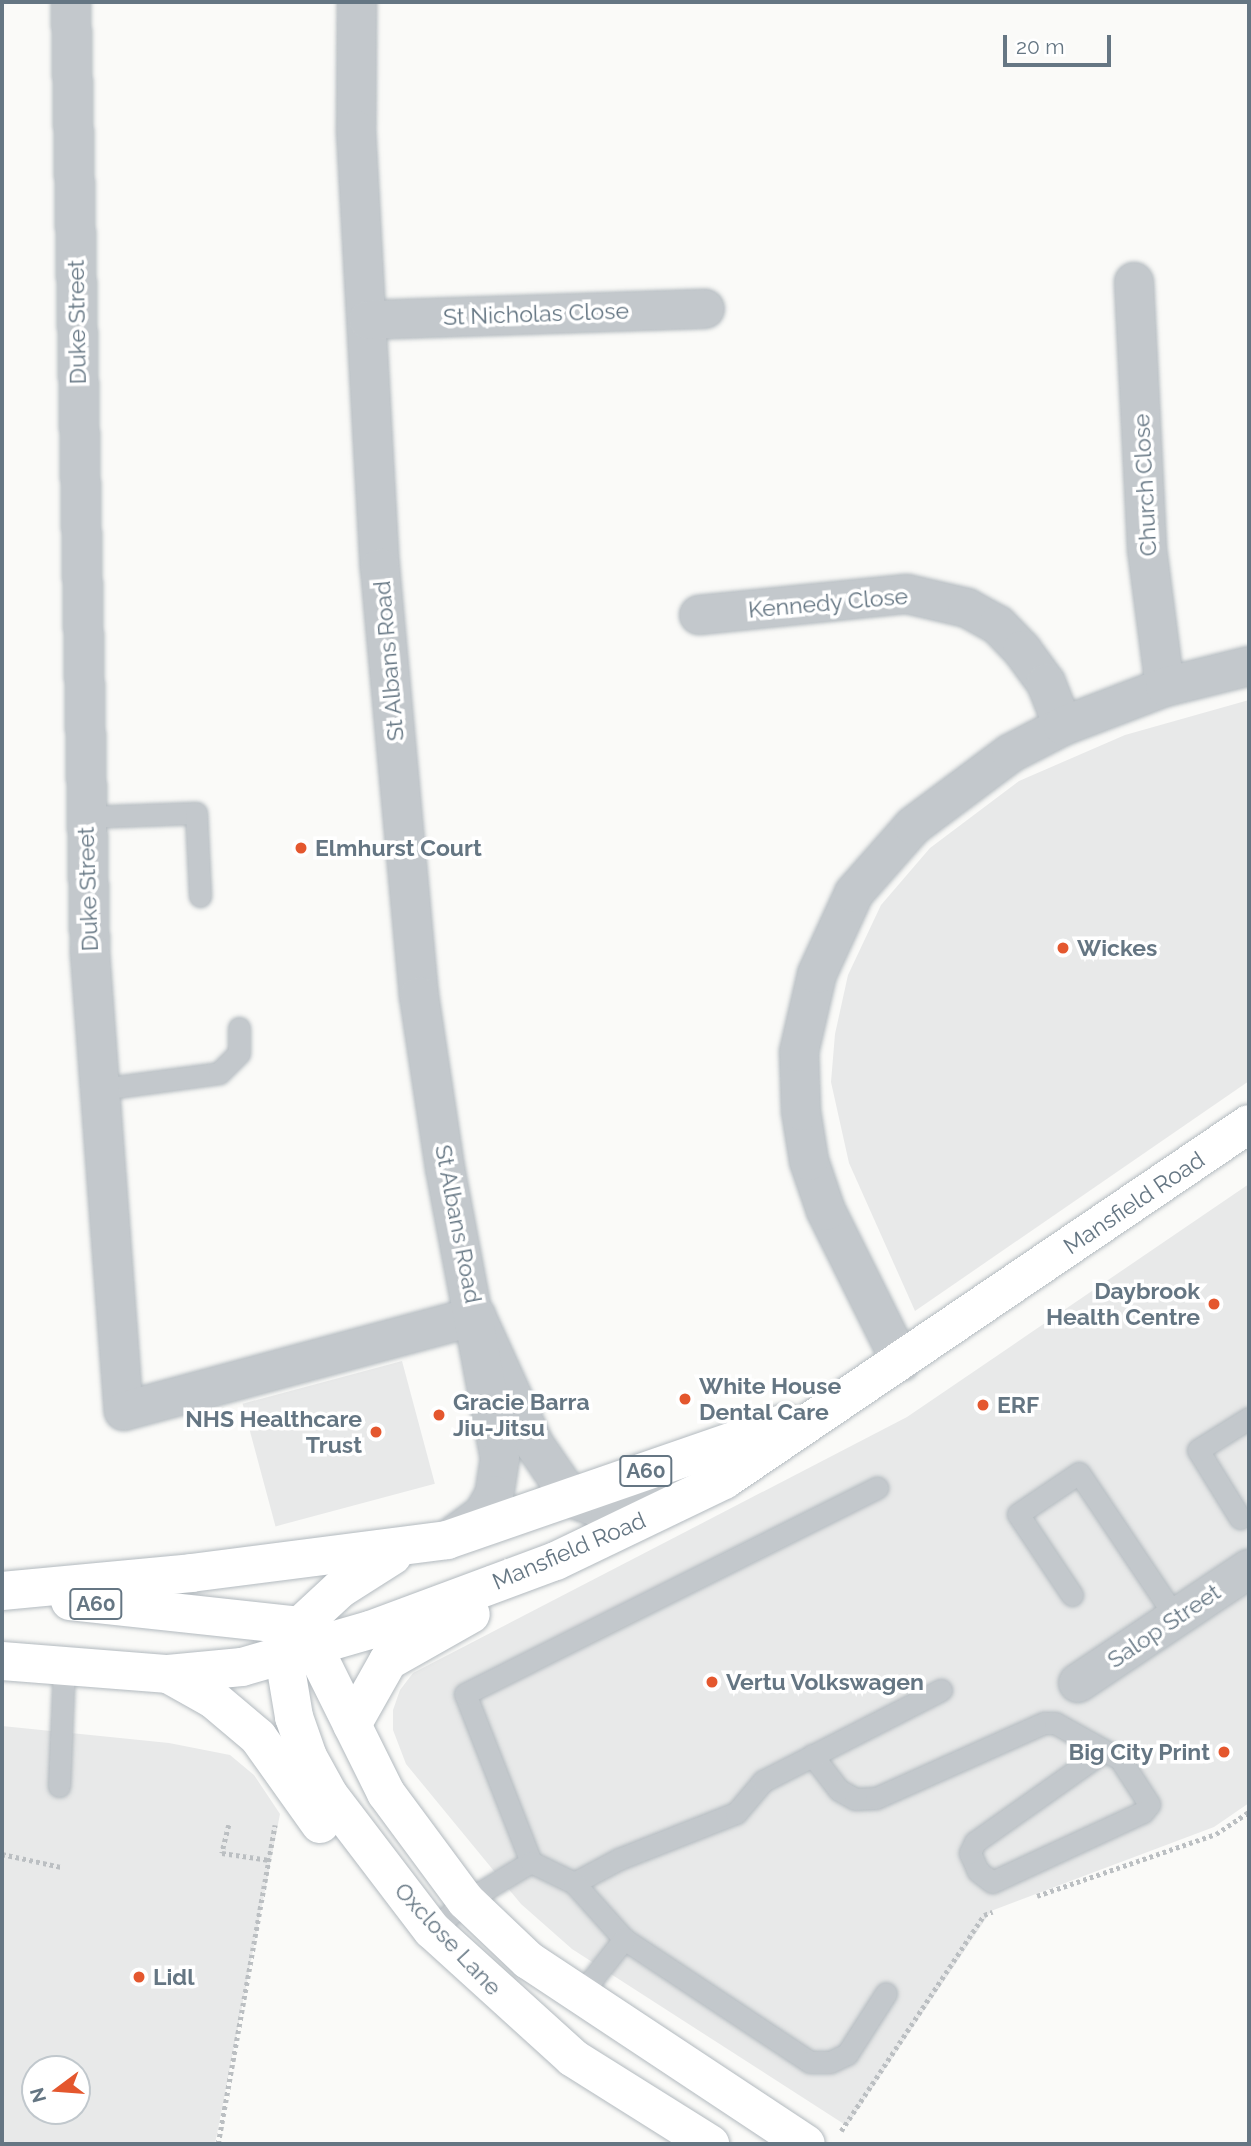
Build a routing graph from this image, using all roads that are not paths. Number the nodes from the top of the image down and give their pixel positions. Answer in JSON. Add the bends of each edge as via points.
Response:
{"nodes":[{"id":1,"x":71,"y":2,"type":"edge"},
{"id":2,"x":358,"y":2,"type":"edge"},
{"id":3,"x":1134,"y":282,"type":"dead end"},
{"id":4,"x":705,"y":309,"type":"dead end"},
{"id":5,"x":368,"y":320,"type":"junction"},
{"id":6,"x":699,"y":615,"type":"dead end"},
{"id":7,"x":1249,"y":666,"type":"edge"},
{"id":8,"x":1165,"y":687,"type":"junction"},
{"id":9,"x":1063,"y":726,"type":"junction"},
{"id":10,"x":85,"y":817,"type":"junction"},
{"id":11,"x":200,"y":896,"type":"dead end"},
{"id":12,"x":239,"y":1028,"type":"dead end"},
{"id":13,"x":100,"y":1089,"type":"junction"},
{"id":14,"x":1249,"y":1124,"type":"edge"},
{"id":15,"x":476,"y":1316,"type":"junction"},
{"id":16,"x":901,"y":1362,"type":"junction"},
{"id":17,"x":845,"y":1402,"type":"junction"},
{"id":18,"x":1249,"y":1418,"type":"edge"},
{"id":19,"x":724,"y":1480,"type":"junction"},
{"id":20,"x":877,"y":1488,"type":"dead end"},
{"id":21,"x":571,"y":1497,"type":"junction"},
{"id":22,"x":1240,"y":1518,"type":"dead end"},
{"id":23,"x":447,"y":1540,"type":"junction"},
{"id":24,"x":408,"y":1548,"type":"junction"},
{"id":25,"x":556,"y":1561,"type":"junction"},
{"id":26,"x":1249,"y":1569,"type":"edge"},
{"id":27,"x":2,"y":1593,"type":"edge"},
{"id":28,"x":1072,"y":1595,"type":"dead end"},
{"id":29,"x":1176,"y":1618,"type":"junction"},
{"id":30,"x":299,"y":1644,"type":"junction"},
{"id":31,"x":2,"y":1661,"type":"edge"},
{"id":32,"x":64,"y":1666,"type":"junction"},
{"id":33,"x":168,"y":1674,"type":"junction"},
{"id":34,"x":1078,"y":1683,"type":"dead end"},
{"id":35,"x":942,"y":1689,"type":"dead end"},
{"id":36,"x":352,"y":1725,"type":"junction"},
{"id":37,"x":1104,"y":1751,"type":"junction"},
{"id":38,"x":812,"y":1755,"type":"junction"},
{"id":39,"x":59,"y":1786,"type":"dead end"},
{"id":40,"x":531,"y":1862,"type":"junction"},
{"id":41,"x":574,"y":1882,"type":"junction"},
{"id":42,"x":466,"y":1902,"type":"junction"},
{"id":43,"x":432,"y":1930,"type":"junction"},
{"id":44,"x":624,"y":1939,"type":"junction"},
{"id":45,"x":886,"y":1993,"type":"dead end"},
{"id":46,"x":579,"y":1996,"type":"junction"},
{"id":47,"x":573,"y":2058,"type":"junction"},
{"id":48,"x":823,"y":2138,"type":"edge"},
{"id":49,"x":710,"y":2144,"type":"edge"}],
"edges":[{"from":1,"to":10,"type":"street","name":"Duke Street"},
{"from":2,"to":5,"type":"street","name":"St Albans Road","via":[[356,130]]},
{"from":3,"to":8,"type":"street","name":"Church Close","via":[[1147,549]]},
{"from":4,"to":5,"type":"street","name":"St Nicholas Close"},
{"from":5,"to":15,"type":"street","name":"St Albans Road","via":[[380,568],[419,996],[445,1168]]},
{"from":6,"to":9,"type":"street","name":"Kennedy Close","via":[[907,594],[957,605],[998,625],[1022,650],[1046,683]]},
{"from":7,"to":8,"type":"street"},
{"from":8,"to":9,"type":"street"},
{"from":9,"to":16,"type":"street","via":[[1011,752],[913,826],[854,893],[817,974],[800,1052],[809,1161],[850,1264]]},
{"from":10,"to":11,"type":"lane","via":[[196,813]]},
{"from":10,"to":13,"type":"street","name":"Duke Street"},
{"from":12,"to":13,"type":"lane","via":[[239,1053],[219,1073]]},
{"from":13,"to":15,"type":"street","name":"Duke Street","via":[[124,1411]]},
{"from":14,"to":16,"type":"main road","name":"Mansfield Road","number":"A60"},
{"from":15,"to":21,"type":"street","name":"St Albans Road","via":[[534,1444]]},
{"from":15,"to":23,"type":"street","name":"St Albans Road","via":[[500,1458],[498,1478],[483,1514]]},
{"from":16,"to":17,"type":"main road","name":"Mansfield Road","number":"A60"},
{"from":17,"to":19,"type":"main road","name":"Mansfield Road","number":"A60"},
{"from":17,"to":21,"type":"main road","name":"Mansfield Road","number":"A60"},
{"from":18,"to":22,"type":"lane","via":[[1198,1450]]},
{"from":19,"to":21,"type":"street","via":[[660,1494],[610,1512]]},
{"from":19,"to":25,"type":"main road","name":"Mansfield Road","number":"A60"},
{"from":20,"to":40,"type":"lane","via":[[465,1694]]},
{"from":21,"to":23,"type":"main road","name":"Mansfield Road","number":"A60"},
{"from":23,"to":24,"type":"main road","name":"Mansfield Road","number":"A60"},
{"from":24,"to":27,"type":"main road","name":"Mansfield Road","number":"A60"},
{"from":24,"to":30,"type":"main road","name":"Mansfield Road","via":[[358,1575]]},
{"from":25,"to":30,"type":"main road","name":"Mansfield Road","number":"A60"},
{"from":25,"to":36,"type":"main road","number":"A60","via":[[514,1592],[388,1661]]},
{"from":26,"to":29,"type":"street","name":"Salop Street"},
{"from":27,"to":30,"type":"main road","name":"Mansfield Road","number":"A60"},
{"from":28,"to":29,"type":"lane","via":[[1018,1514],[1080,1473]]},
{"from":29,"to":34,"type":"street","name":"Salop Street"},
{"from":30,"to":33,"type":"main road","name":"Mansfield Road","number":"A60","via":[[242,1667]]},
{"from":30,"to":36,"type":"main road","name":"Oxclose Lane"},
{"from":30,"to":43,"type":"main road","name":"Oxclose Lane","via":[[294,1717],[308,1757],[330,1795]]},
{"from":31,"to":32,"type":"main road","name":"Mansfield Road","number":"A60"},
{"from":32,"to":33,"type":"main road","name":"Mansfield Road","number":"A60"},
{"from":32,"to":39,"type":"lane"},
{"from":33,"to":47,"type":"main road","via":[[212,1699],[258,1737],[347,1864],[477,1999]]},
{"from":35,"to":38,"type":"lane"},
{"from":36,"to":42,"type":"main road","name":"Oxclose Lane","via":[[386,1794]]},
{"from":37,"to":37,"type":"lane","via":[[1120,1759],[1149,1804],[1143,1812],[1004,1879],[992,1882],[978,1871],[970,1853],[975,1842]]},
{"from":37,"to":38,"type":"lane","via":[[1055,1723],[1044,1723],[877,1798],[855,1799],[839,1790]]},
{"from":38,"to":41,"type":"lane","via":[[762,1781],[736,1813],[619,1859]]},
{"from":40,"to":41,"type":"lane"},
{"from":40,"to":42,"type":"lane"},
{"from":41,"to":44,"type":"lane"},
{"from":42,"to":43,"type":"lane"},
{"from":42,"to":46,"type":"main road","name":"Oxclose Lane","via":[[528,1960]]},
{"from":43,"to":47,"type":"main road","name":"Oxclose Lane"},
{"from":44,"to":45,"type":"lane","via":[[810,2062],[830,2062],[846,2054]]},
{"from":44,"to":46,"type":"lane"},
{"from":46,"to":48,"type":"main road","name":"Oxclose Lane"},
{"from":47,"to":49,"type":"main road","name":"Oxclose Lane"}]}
